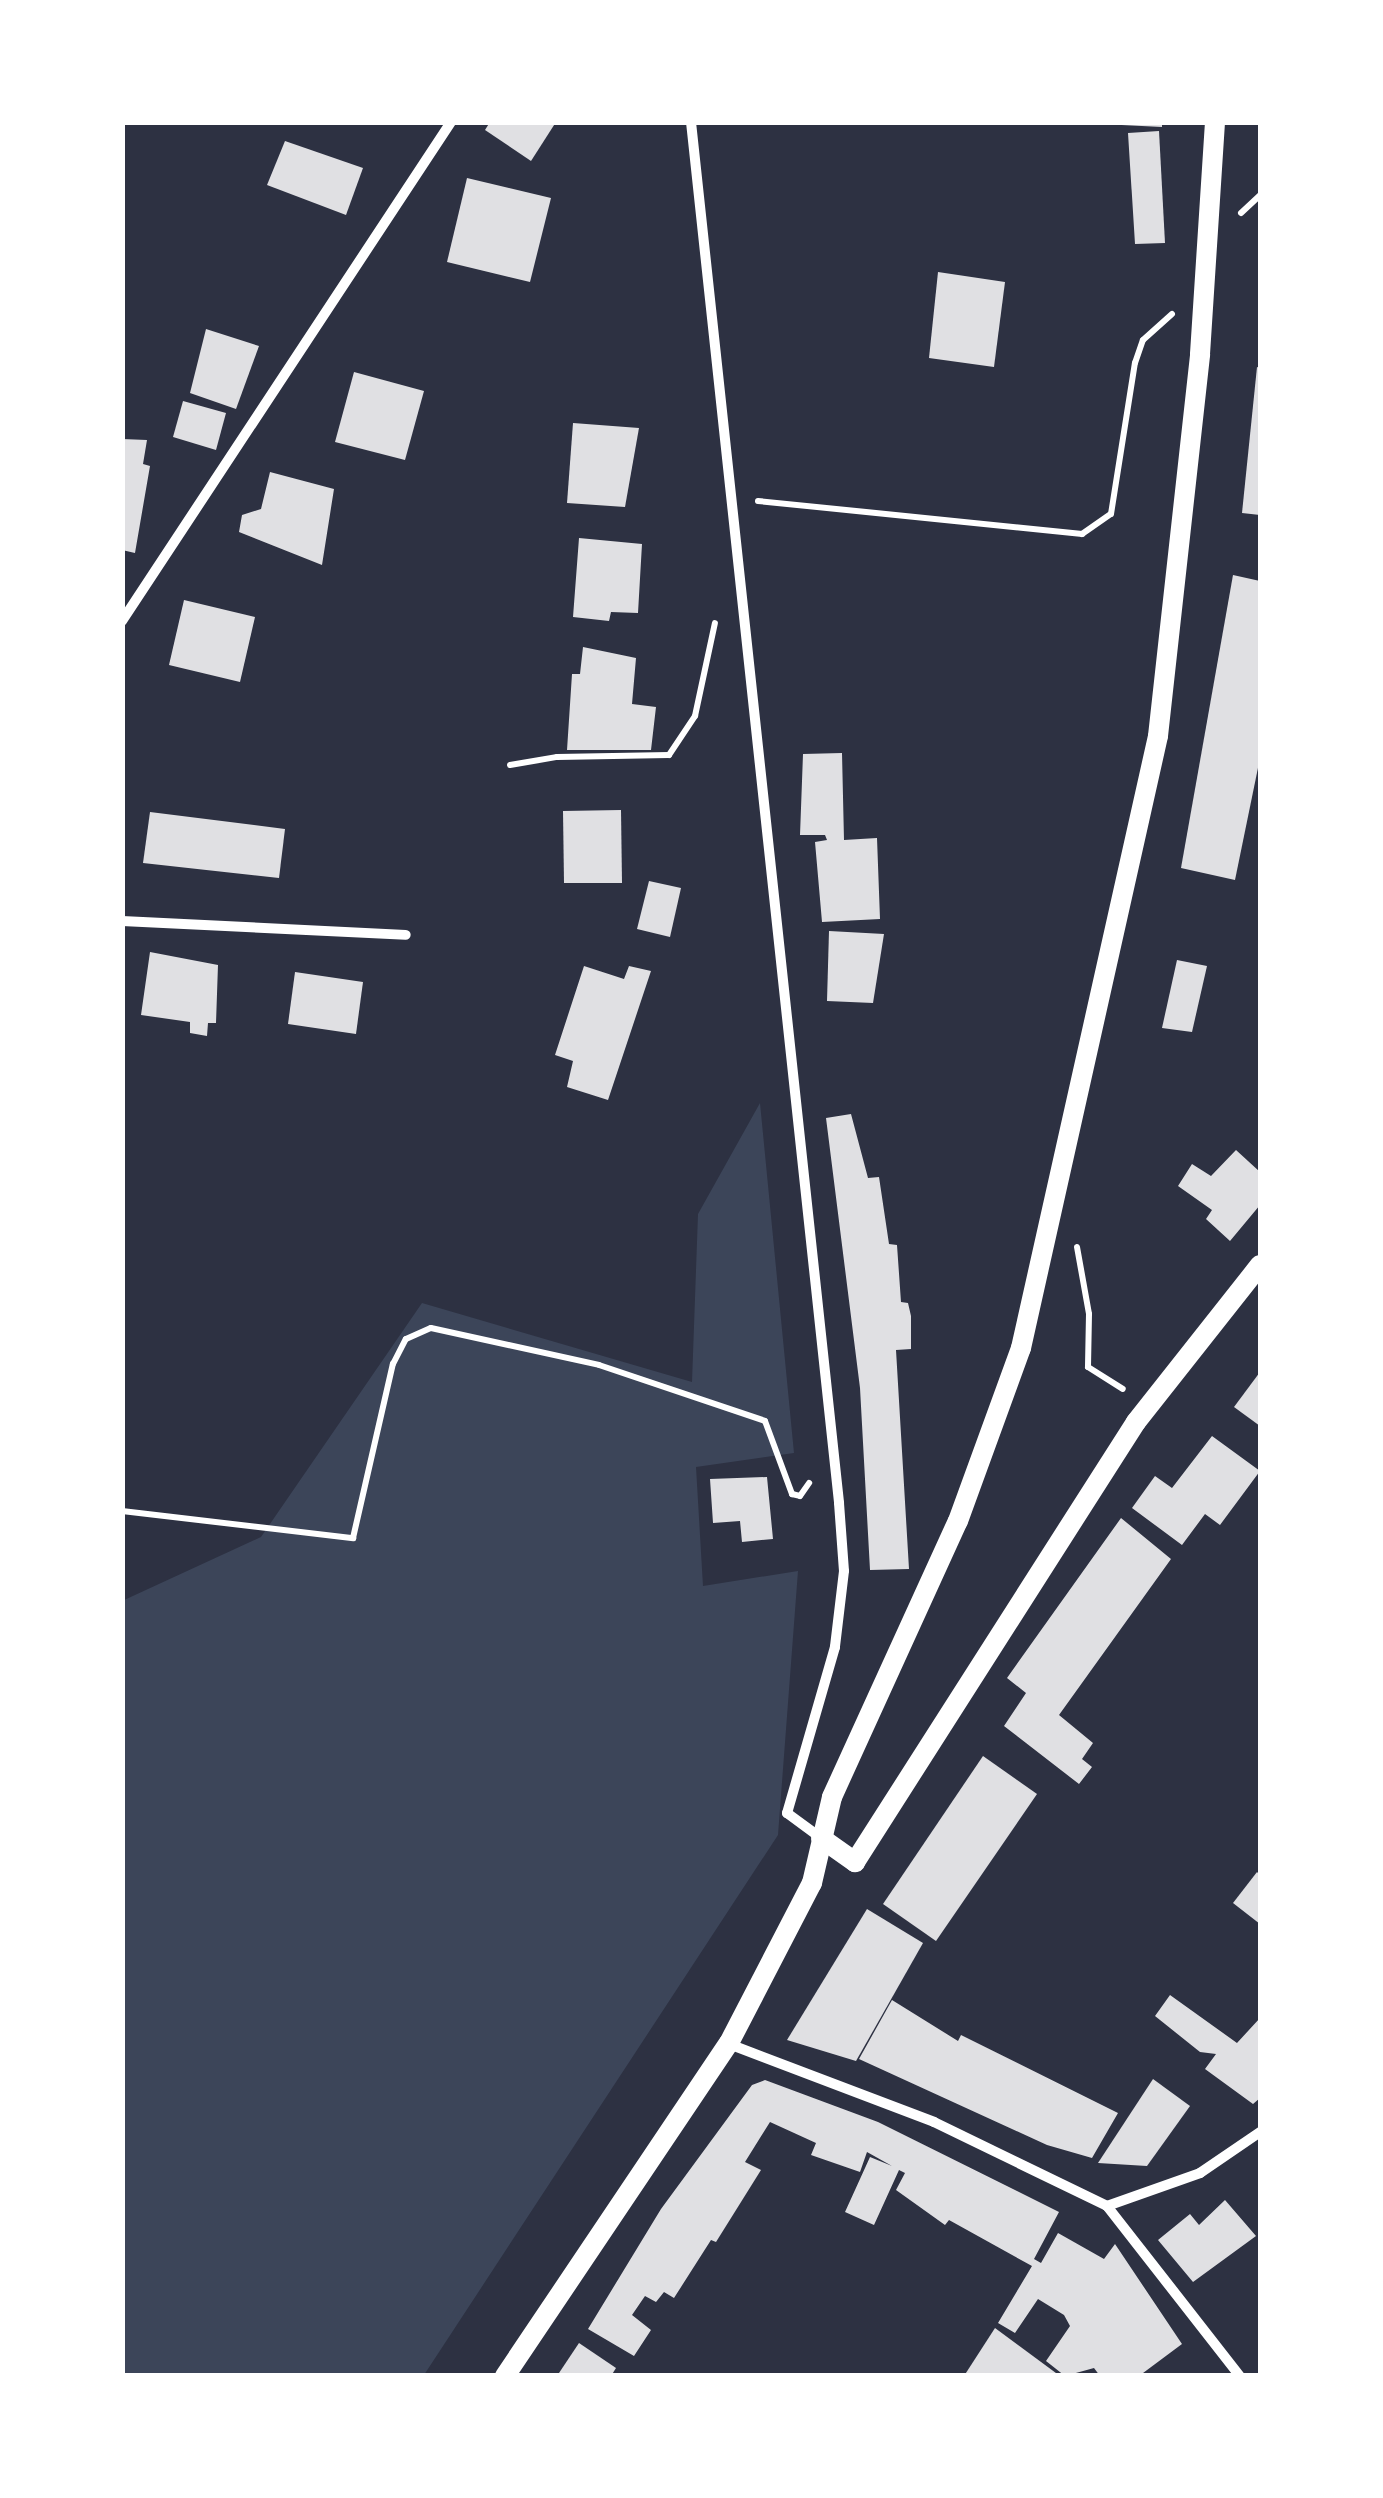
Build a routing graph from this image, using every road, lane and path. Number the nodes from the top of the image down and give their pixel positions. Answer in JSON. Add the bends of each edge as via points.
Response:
{"nodes":[{"id":1,"x":451,"y":122,"type":"edge"},
{"id":2,"x":692,"y":122,"type":"edge"},
{"id":3,"x":1215,"y":122,"type":"edge"},
{"id":4,"x":1202,"y":312,"type":"junction"},
{"id":5,"x":730,"y":499,"type":"junction"},
{"id":6,"x":741,"y":590,"type":"junction"},
{"id":7,"x":122,"y":621,"type":"edge"},
{"id":8,"x":510,"y":765,"type":"dead end"},
{"id":9,"x":122,"y":921,"type":"edge"},
{"id":10,"x":406,"y":936,"type":"dead end"},
{"id":11,"x":1052,"y":1232,"type":"junction"},
{"id":12,"x":1260,"y":1265,"type":"edge"},
{"id":13,"x":1150,"y":1404,"type":"junction"},
{"id":14,"x":810,"y":1470,"type":"dead end"},
{"id":15,"x":122,"y":1511,"type":"edge"},
{"id":16,"x":821,"y":1838,"type":"junction"},
{"id":17,"x":728,"y":2043,"type":"junction"},
{"id":18,"x":1260,"y":2132,"type":"edge"},
{"id":19,"x":1107,"y":2206,"type":"junction"},
{"id":20,"x":504,"y":2376,"type":"edge"},
{"id":21,"x":1240,"y":2376,"type":"edge"}],
"edges":[{"from":1,"to":7,"type":"street"},
{"from":2,"to":5,"type":"street"},
{"from":3,"to":4,"type":"main road"},
{"from":4,"to":5,"type":"path","via":[[1176,312],[1144,340],[1111,514],[1082,534]]},
{"from":4,"to":11,"type":"main road","via":[[1158,736]]},
{"from":5,"to":6,"type":"street"},
{"from":6,"to":8,"type":"path","via":[[720,606],[695,716],[669,755],[557,757]]},
{"from":6,"to":16,"type":"street","via":[[843,1554],[835,1647],[802,1743],[787,1813]]},
{"from":9,"to":10,"type":"street"},
{"from":11,"to":13,"type":"path","via":[[1065,1234],[1082,1256],[1088,1367]]},
{"from":11,"to":16,"type":"main road","via":[[992,1436],[832,1797]]},
{"from":12,"to":13,"type":"main road"},
{"from":13,"to":16,"type":"main road","via":[[854,1862]]},
{"from":14,"to":15,"type":"path","via":[[804,1493],[792,1494],[765,1421],[600,1366],[432,1328],[406,1339],[392,1364],[353,1538]]},
{"from":16,"to":17,"type":"main road","via":[[812,1884]]},
{"from":17,"to":19,"type":"street","via":[[934,2122]]},
{"from":17,"to":20,"type":"main road"},
{"from":18,"to":19,"type":"street","via":[[1200,2173]]},
{"from":19,"to":21,"type":"street"}]}
